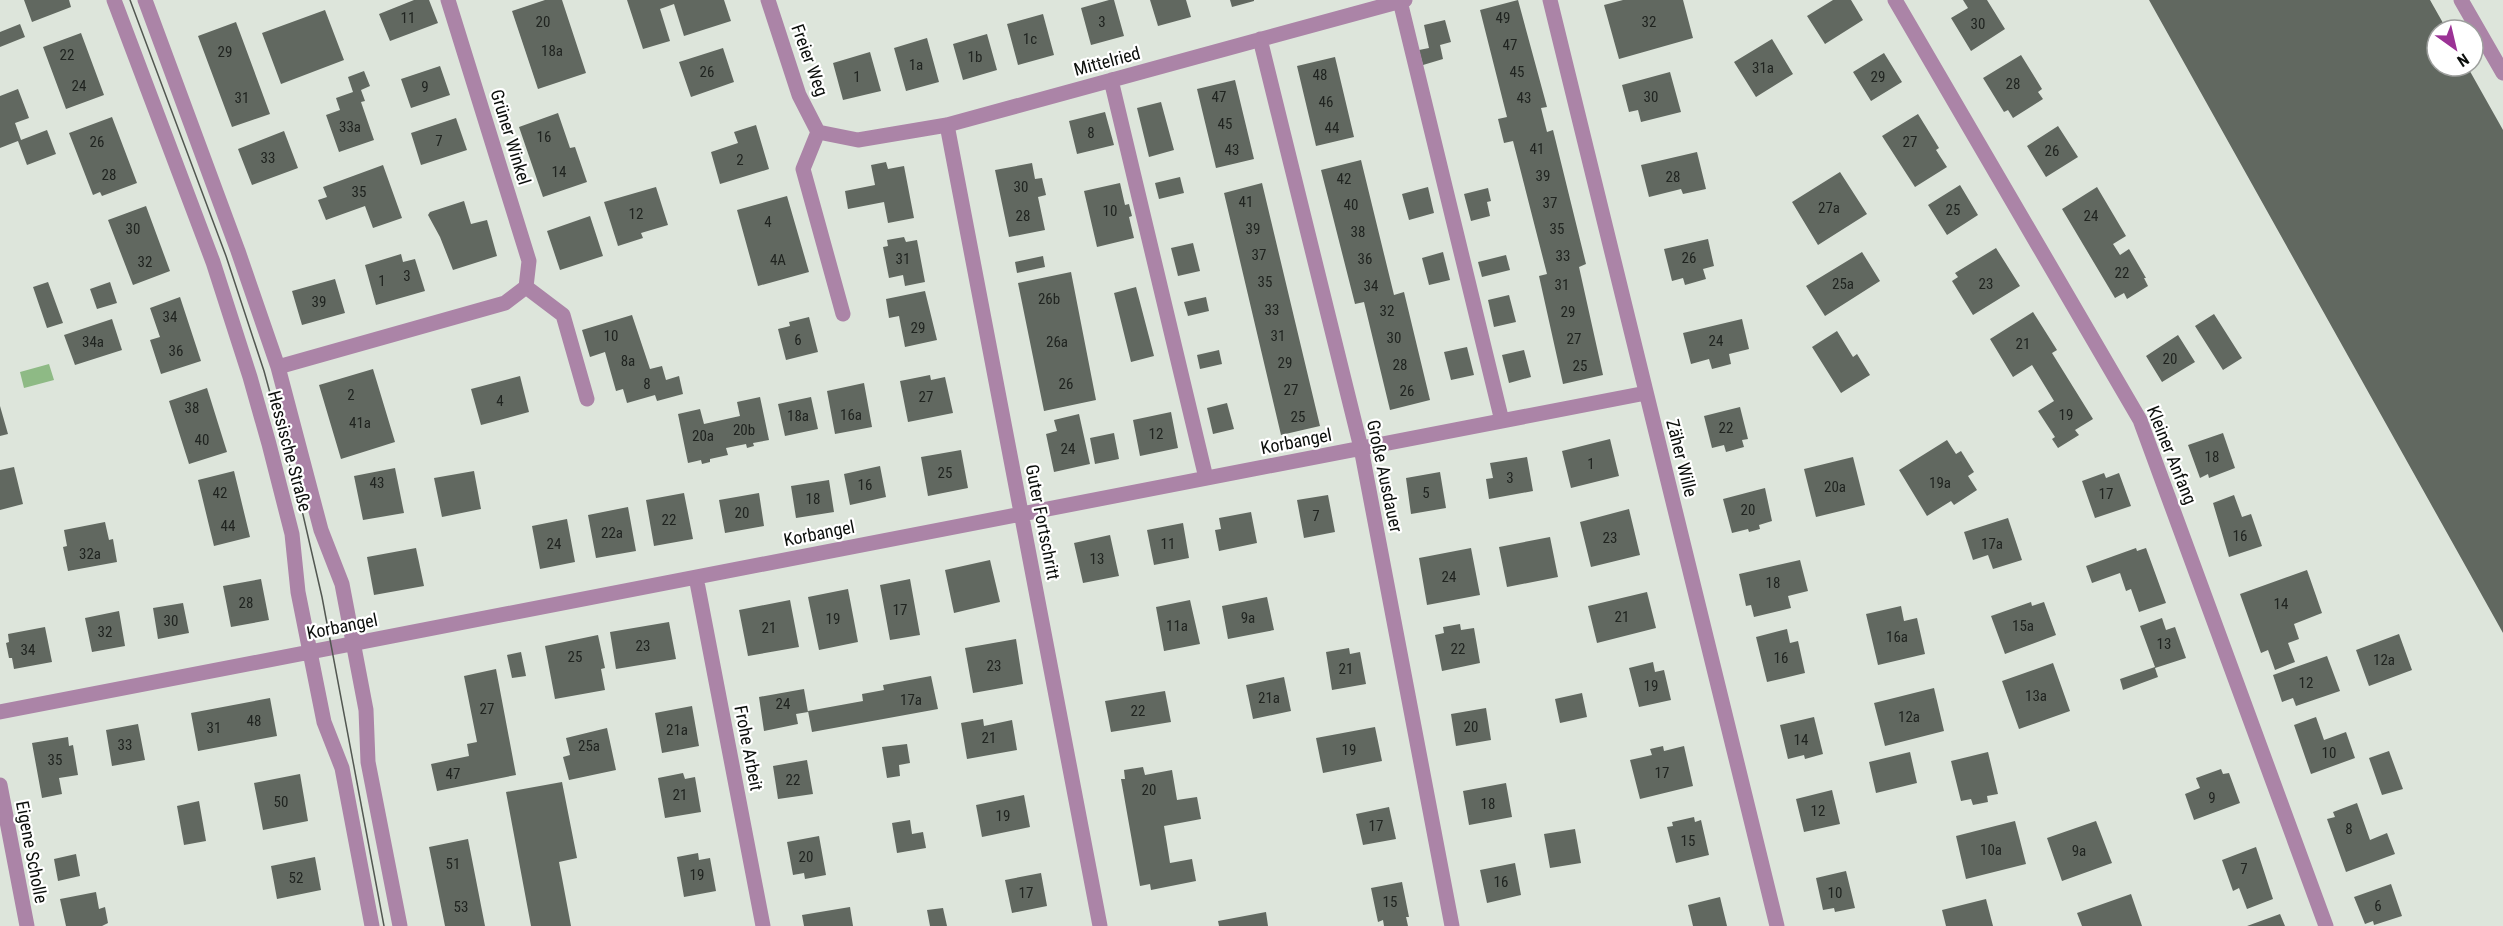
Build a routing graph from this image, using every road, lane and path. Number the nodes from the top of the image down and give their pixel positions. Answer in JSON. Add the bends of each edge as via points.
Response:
{"nodes":[{"id":1,"x":114,"y":0,"type":"edge"},
{"id":2,"x":146,"y":0,"type":"edge"},
{"id":3,"x":448,"y":0,"type":"edge"},
{"id":4,"x":768,"y":0,"type":"edge"},
{"id":5,"x":1550,"y":0,"type":"edge"},
{"id":6,"x":1895,"y":0,"type":"edge"},
{"id":7,"x":2461,"y":0,"type":"edge"},
{"id":8,"x":1403,"y":1,"type":"edge"},
{"id":9,"x":1260,"y":39,"type":"junction"},
{"id":10,"x":2503,"y":74,"type":"edge"},
{"id":11,"x":1111,"y":80,"type":"junction"},
{"id":12,"x":946,"y":125,"type":"junction"},
{"id":13,"x":818,"y":132,"type":"junction"},
{"id":14,"x":526,"y":287,"type":"junction"},
{"id":15,"x":843,"y":314,"type":"dead end"},
{"id":16,"x":278,"y":368,"type":"junction"},
{"id":17,"x":1646,"y":393,"type":"junction"},
{"id":18,"x":587,"y":399,"type":"dead end"},
{"id":19,"x":1502,"y":421,"type":"junction"},
{"id":20,"x":1361,"y":448,"type":"junction"},
{"id":21,"x":1206,"y":478,"type":"junction"},
{"id":22,"x":1021,"y":514,"type":"junction"},
{"id":23,"x":696,"y":577,"type":"junction"},
{"id":24,"x":354,"y":644,"type":"junction"},
{"id":25,"x":310,"y":652,"type":"junction"},
{"id":26,"x":0,"y":712,"type":"edge"},
{"id":27,"x":0,"y":785,"type":"edge"},
{"id":28,"x":27,"y":926,"type":"edge"},
{"id":29,"x":372,"y":926,"type":"edge"},
{"id":30,"x":400,"y":926,"type":"edge"},
{"id":31,"x":763,"y":926,"type":"edge"},
{"id":32,"x":1100,"y":926,"type":"edge"},
{"id":33,"x":1452,"y":926,"type":"edge"},
{"id":34,"x":1777,"y":926,"type":"edge"},
{"id":35,"x":2326,"y":926,"type":"edge"}],
"edges":[{"from":1,"to":25,"type":"street","name":"Hessische Straße","via":[[213,262],[250,377],[292,534]]},
{"from":2,"to":16,"type":"street","name":"Hessische Straße"},
{"from":3,"to":14,"type":"street","name":"Grüner Winkel","via":[[529,261]]},
{"from":4,"to":13,"type":"street","name":"Freier Weg","via":[[799,95]]},
{"from":5,"to":17,"type":"street","name":"Zäher Wille"},
{"from":6,"to":35,"type":"street","name":"Kleiner Anfang","via":[[2140,420]]},
{"from":7,"to":10,"type":"street"},
{"from":8,"to":9,"type":"street","name":"Mittelried"},
{"from":8,"to":19,"type":"street"},
{"from":9,"to":11,"type":"street","name":"Mittelried"},
{"from":9,"to":20,"type":"street","name":"Große Ausdauer"},
{"from":11,"to":12,"type":"street","name":"Mittelried"},
{"from":11,"to":21,"type":"street"},
{"from":12,"to":13,"type":"street","name":"Mittelried","via":[[858,140]]},
{"from":12,"to":22,"type":"street","name":"Guter Fortschritt"},
{"from":13,"to":15,"type":"street","via":[[803,170]]},
{"from":14,"to":16,"type":"street","via":[[505,303]]},
{"from":14,"to":18,"type":"street","via":[[563,315]]},
{"from":16,"to":24,"type":"street","name":"Hessische Straße","via":[[321,530],[342,584]]},
{"from":17,"to":19,"type":"street","name":"Korbangel"},
{"from":17,"to":34,"type":"street","name":"Zäher Wille"},
{"from":19,"to":20,"type":"street","name":"Korbangel"},
{"from":20,"to":21,"type":"street","name":"Korbangel"},
{"from":20,"to":33,"type":"street","name":"Große Ausdauer"},
{"from":21,"to":22,"type":"street","name":"Korbangel"},
{"from":22,"to":23,"type":"street","name":"Korbangel"},
{"from":22,"to":32,"type":"street","name":"Guter Fortschritt"},
{"from":23,"to":24,"type":"street","name":"Korbangel"},
{"from":23,"to":31,"type":"street","name":"Frohe Arbeit"},
{"from":24,"to":25,"type":"street","name":"Korbangel"},
{"from":24,"to":30,"type":"street","name":"Hessische Straße","via":[[366,710],[368,762]]},
{"from":25,"to":26,"type":"street","name":"Korbangel"},
{"from":25,"to":29,"type":"street","name":"Hessische Straße","via":[[324,722],[342,768]]},
{"from":27,"to":28,"type":"street","name":"Eigene Scholle"}]}
